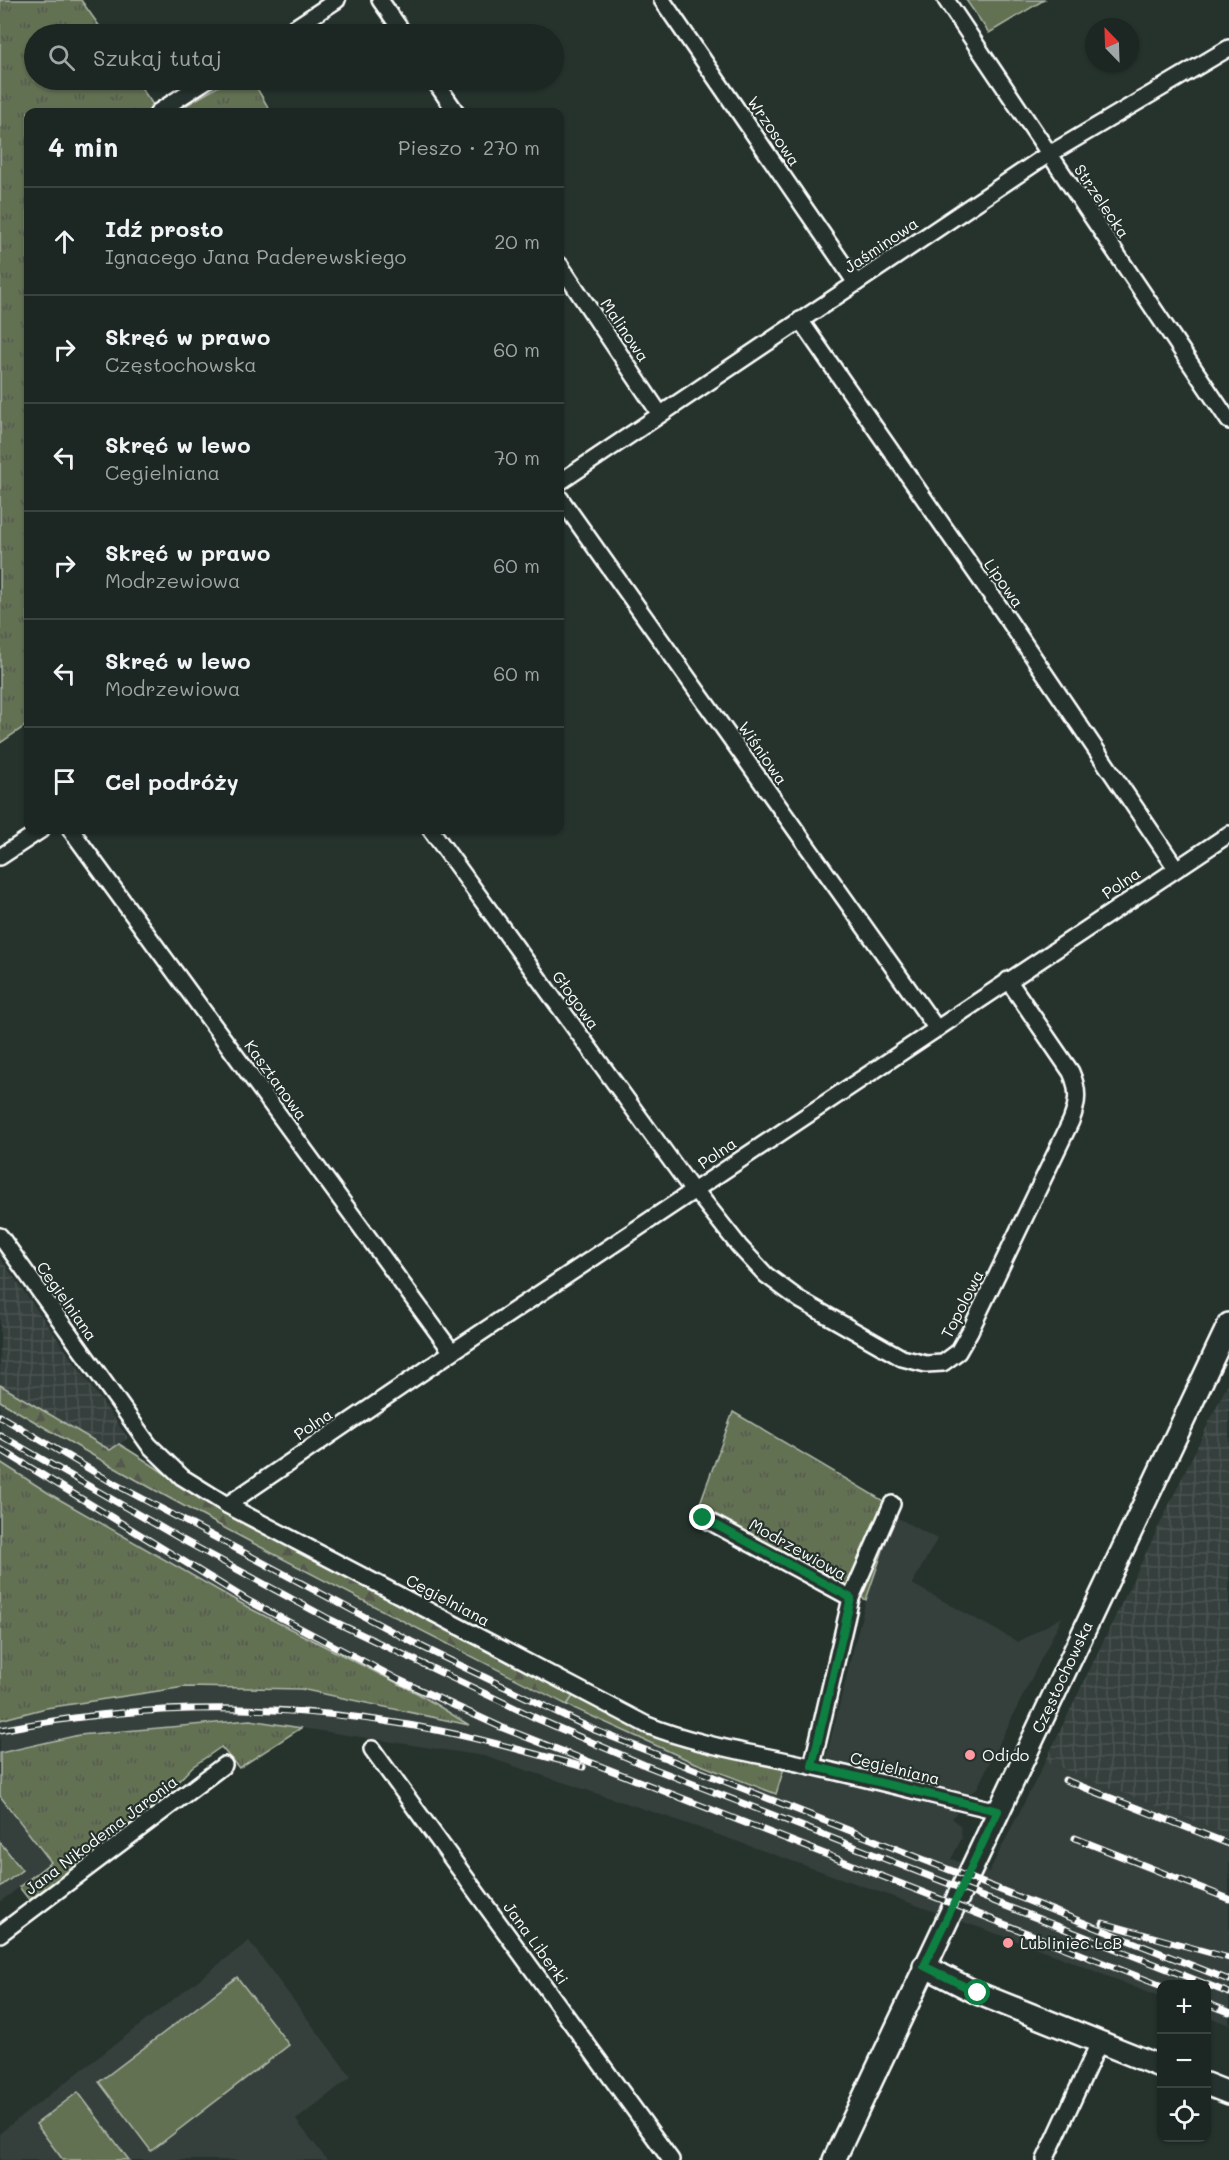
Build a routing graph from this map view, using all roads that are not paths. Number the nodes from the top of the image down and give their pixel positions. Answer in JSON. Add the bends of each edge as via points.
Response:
{"nodes":[{"id":1,"x":337,"y":0,"type":"edge"},
{"id":2,"x":380,"y":0,"type":"edge"},
{"id":3,"x":662,"y":0,"type":"edge"},
{"id":4,"x":946,"y":0,"type":"edge"},
{"id":5,"x":300,"y":24,"type":"edge"},
{"id":6,"x":397,"y":24,"type":"edge"},
{"id":7,"x":1229,"y":48,"type":"edge"},
{"id":8,"x":192,"y":90,"type":"edge"},
{"id":9,"x":441,"y":90,"type":"edge"},
{"id":10,"x":164,"y":108,"type":"edge"},
{"id":11,"x":453,"y":108,"type":"edge"},
{"id":12,"x":1049,"y":154,"type":"junction"},
{"id":13,"x":564,"y":271,"type":"edge"},
{"id":14,"x":856,"y":283,"type":"junction"},
{"id":15,"x":800,"y":320,"type":"junction"},
{"id":16,"x":660,"y":414,"type":"junction"},
{"id":17,"x":1229,"y":421,"type":"edge"},
{"id":18,"x":564,"y":479,"type":"edge"},
{"id":19,"x":564,"y":504,"type":"edge"},
{"id":20,"x":34,"y":834,"type":"edge"},
{"id":21,"x":75,"y":834,"type":"edge"},
{"id":22,"x":434,"y":834,"type":"edge"},
{"id":23,"x":1229,"y":834,"type":"edge"},
{"id":24,"x":0,"y":857,"type":"edge"},
{"id":25,"x":1176,"y":868,"type":"junction"},
{"id":26,"x":1008,"y":980,"type":"junction"},
{"id":27,"x":936,"y":1029,"type":"junction"},
{"id":28,"x":694,"y":1191,"type":"junction"},
{"id":29,"x":0,"y":1236,"type":"edge"},
{"id":30,"x":1229,"y":1324,"type":"edge"},
{"id":31,"x":452,"y":1352,"type":"junction"},
{"id":32,"x":892,"y":1504,"type":"dead end"},
{"id":33,"x":227,"y":1505,"type":"junction"},
{"id":34,"x":703,"y":1518,"type":"dead end"},
{"id":35,"x":851,"y":1598,"type":"junction"},
{"id":36,"x":372,"y":1749,"type":"dead end"},
{"id":37,"x":224,"y":1766,"type":"dead end"},
{"id":38,"x":812,"y":1766,"type":"junction"},
{"id":39,"x":998,"y":1811,"type":"junction"},
{"id":40,"x":0,"y":1934,"type":"edge"},
{"id":41,"x":924,"y":1966,"type":"junction"},
{"id":42,"x":1099,"y":2043,"type":"junction"},
{"id":43,"x":1157,"y":2065,"type":"edge"},
{"id":44,"x":1211,"y":2086,"type":"edge"},
{"id":45,"x":1229,"y":2093,"type":"edge"},
{"id":46,"x":671,"y":2160,"type":"edge"},
{"id":47,"x":834,"y":2160,"type":"edge"},
{"id":48,"x":1045,"y":2160,"type":"edge"}],
"edges":[{"from":1,"to":5,"type":"street"},
{"from":2,"to":6,"type":"street"},
{"from":3,"to":14,"type":"street","name":"Wrzosowa"},
{"from":4,"to":12,"type":"street","name":"Strzelecka"},
{"from":7,"to":12,"type":"street","name":"Jaśminowa"},
{"from":8,"to":10,"type":"street"},
{"from":9,"to":11,"type":"street"},
{"from":12,"to":14,"type":"street","name":"Jaśminowa"},
{"from":12,"to":17,"type":"street","name":"Strzelecka"},
{"from":13,"to":16,"type":"street","name":"Malinowa"},
{"from":14,"to":15,"type":"street","name":"Jaśminowa"},
{"from":15,"to":16,"type":"street","name":"Jaśminowa"},
{"from":15,"to":25,"type":"street","name":"Lipowa"},
{"from":16,"to":18,"type":"street","name":"Jaśminowa"},
{"from":19,"to":27,"type":"street","name":"Wiśniowa"},
{"from":20,"to":24,"type":"street"},
{"from":21,"to":31,"type":"street","name":"Kasztanowa"},
{"from":22,"to":28,"type":"street","name":"Głogowa"},
{"from":23,"to":25,"type":"street","name":"Polna"},
{"from":25,"to":26,"type":"street","name":"Polna"},
{"from":26,"to":27,"type":"street","name":"Polna"},
{"from":26,"to":28,"type":"street","name":"Topolowa","via":[[1071,1072],[1077,1099],[1066,1132],[970,1331],[954,1356],[935,1364],[909,1360],[800,1300],[755,1265]]},
{"from":27,"to":28,"type":"street","name":"Polna"},
{"from":28,"to":31,"type":"street","name":"Polna"},
{"from":29,"to":33,"type":"street","name":"Cegielniana","via":[[149,1445],[182,1477]]},
{"from":30,"to":39,"type":"main road","name":"Częstochowska"},
{"from":31,"to":33,"type":"street","name":"Polna"},
{"from":32,"to":35,"type":"street"},
{"from":33,"to":38,"type":"street","name":"Cegielniana","via":[[646,1725],[692,1740]]},
{"from":34,"to":35,"type":"street","name":"Modrzewiowa"},
{"from":35,"to":38,"type":"street","name":"Modrzewiowa"},
{"from":36,"to":46,"type":"street","name":"Jana Liberki"},
{"from":37,"to":40,"type":"street","name":"Jana Nikodema Jaronia"},
{"from":38,"to":39,"type":"street","name":"Cegielniana"},
{"from":39,"to":41,"type":"main road","name":"Częstochowska"},
{"from":41,"to":42,"type":"main road"},
{"from":41,"to":47,"type":"main road","name":"Częstochowska"},
{"from":42,"to":43,"type":"main road"},
{"from":42,"to":48,"type":"street"},
{"from":44,"to":45,"type":"main road"}]}
